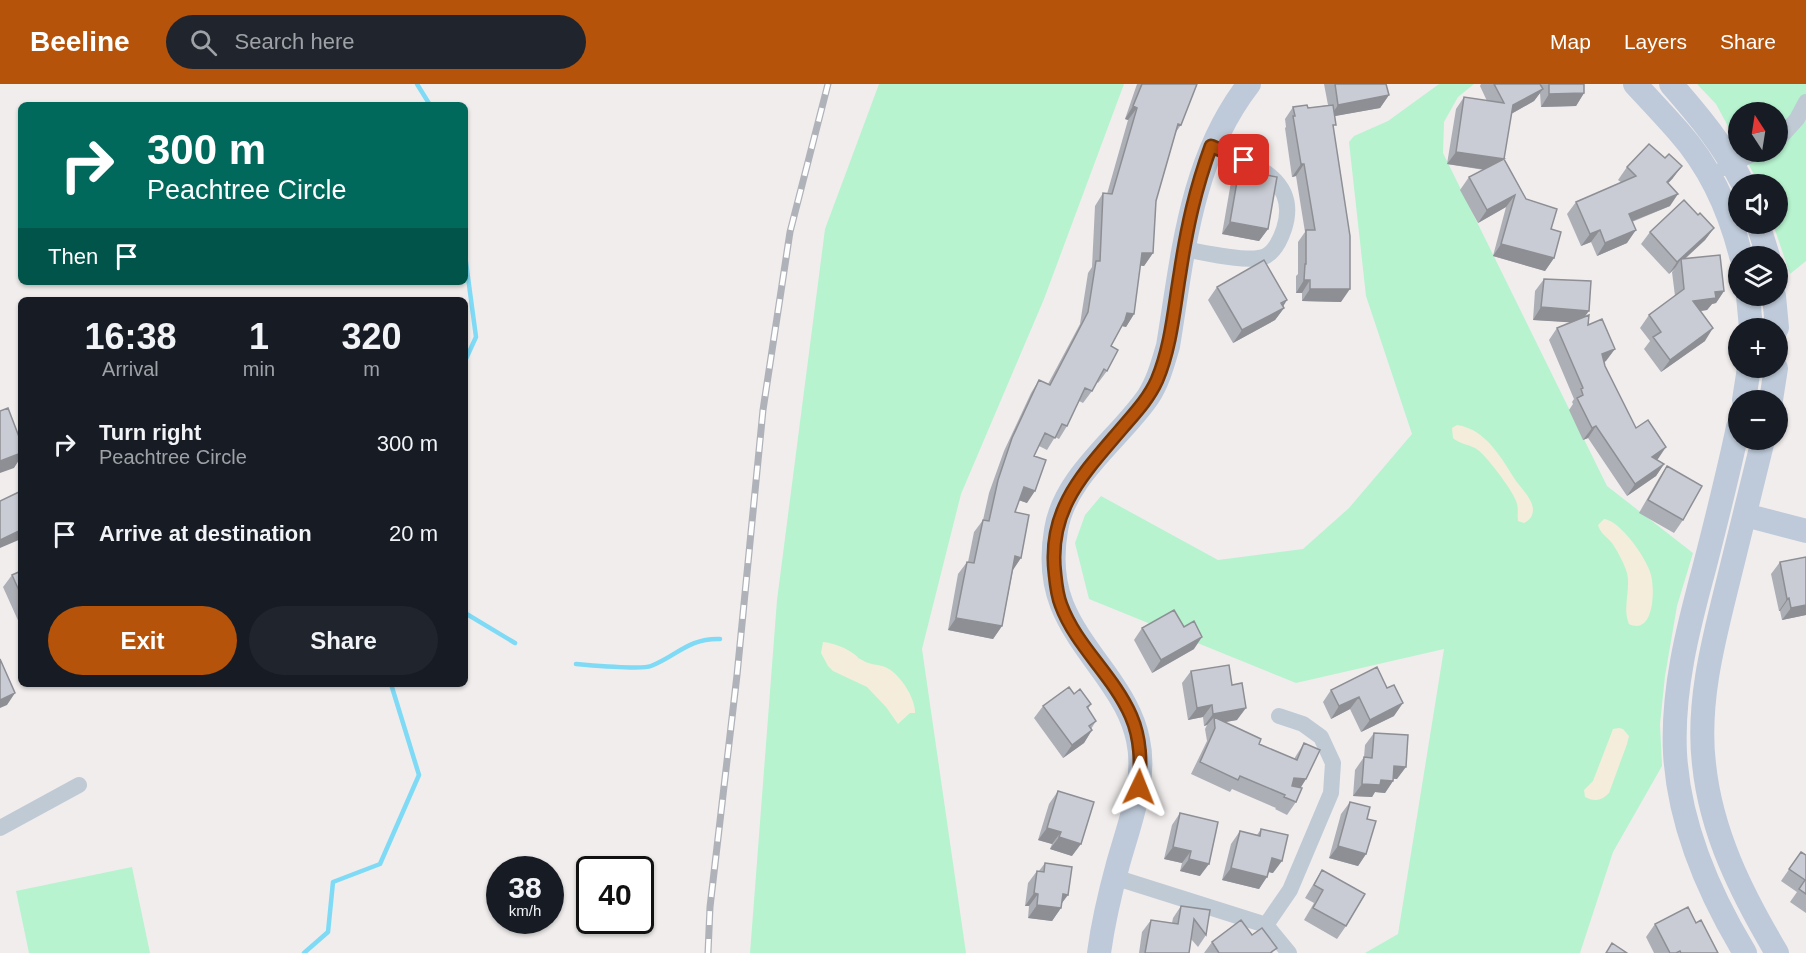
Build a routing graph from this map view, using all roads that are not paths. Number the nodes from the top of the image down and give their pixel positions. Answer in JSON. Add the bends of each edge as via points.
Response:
{"nodes":[{"id":1,"x":1248,"y":84,"type":"edge"},
{"id":2,"x":1635,"y":84,"type":"edge"},
{"id":3,"x":1679,"y":87,"type":"edge"},
{"id":4,"x":1806,"y":102,"type":"edge"},
{"id":5,"x":1659,"y":110,"type":"junction"},
{"id":6,"x":1788,"y":129,"type":"edge"},
{"id":7,"x":1211,"y":146,"type":"junction"},
{"id":8,"x":1748,"y":162,"type":"edge"},
{"id":9,"x":1738,"y":174,"type":"edge"},
{"id":10,"x":1728,"y":175,"type":"edge"},
{"id":11,"x":1710,"y":176,"type":"junction"},
{"id":12,"x":1738,"y":246,"type":"edge"},
{"id":13,"x":1184,"y":249,"type":"junction"},
{"id":14,"x":1732,"y":450,"type":"edge"},
{"id":15,"x":1760,"y":450,"type":"edge"},
{"id":16,"x":1745,"y":515,"type":"junction"},
{"id":17,"x":1806,"y":531,"type":"edge"},
{"id":18,"x":1279,"y":716,"type":"dead end"},
{"id":19,"x":79,"y":785,"type":"dead end"},
{"id":20,"x":0,"y":828,"type":"edge"},
{"id":21,"x":1114,"y":877,"type":"junction"},
{"id":22,"x":1266,"y":925,"type":"junction"},
{"id":23,"x":1099,"y":953,"type":"edge"},
{"id":24,"x":1289,"y":953,"type":"edge"},
{"id":25,"x":1745,"y":953,"type":"edge"},
{"id":26,"x":1777,"y":953,"type":"edge"}],
"edges":[{"from":1,"to":7,"type":"street"},
{"from":2,"to":5,"type":"street"},
{"from":3,"to":5,"type":"street"},
{"from":3,"to":9,"type":"street"},
{"from":4,"to":6,"type":"street"},
{"from":5,"to":11,"type":"street"},
{"from":7,"to":13,"type":"street","via":[[1193,199]]},
{"from":7,"to":13,"type":"street","via":[[1260,167],[1277,181],[1286,200],[1286,223],[1280,241],[1267,256],[1250,260]]},
{"from":8,"to":9,"type":"street"},
{"from":10,"to":11,"type":"street"},
{"from":11,"to":12,"type":"street"},
{"from":13,"to":21,"type":"street","via":[[1168,346],[1157,379],[1145,401],[1077,483],[1061,513],[1054,542],[1060,603],[1125,705],[1138,741],[1139,787]]},
{"from":14,"to":25,"type":"street","via":[[1682,661],[1675,750],[1681,797],[1697,856]]},
{"from":15,"to":16,"type":"street"},
{"from":16,"to":17,"type":"street"},
{"from":16,"to":26,"type":"street","via":[[1709,665],[1702,749],[1706,782],[1723,847],[1743,895]]},
{"from":18,"to":22,"type":"street","via":[[1303,724],[1321,737],[1333,764],[1331,793],[1290,890]]},
{"from":19,"to":20,"type":"street"},
{"from":21,"to":22,"type":"street"},
{"from":21,"to":23,"type":"street"},
{"from":22,"to":24,"type":"street"}]}
